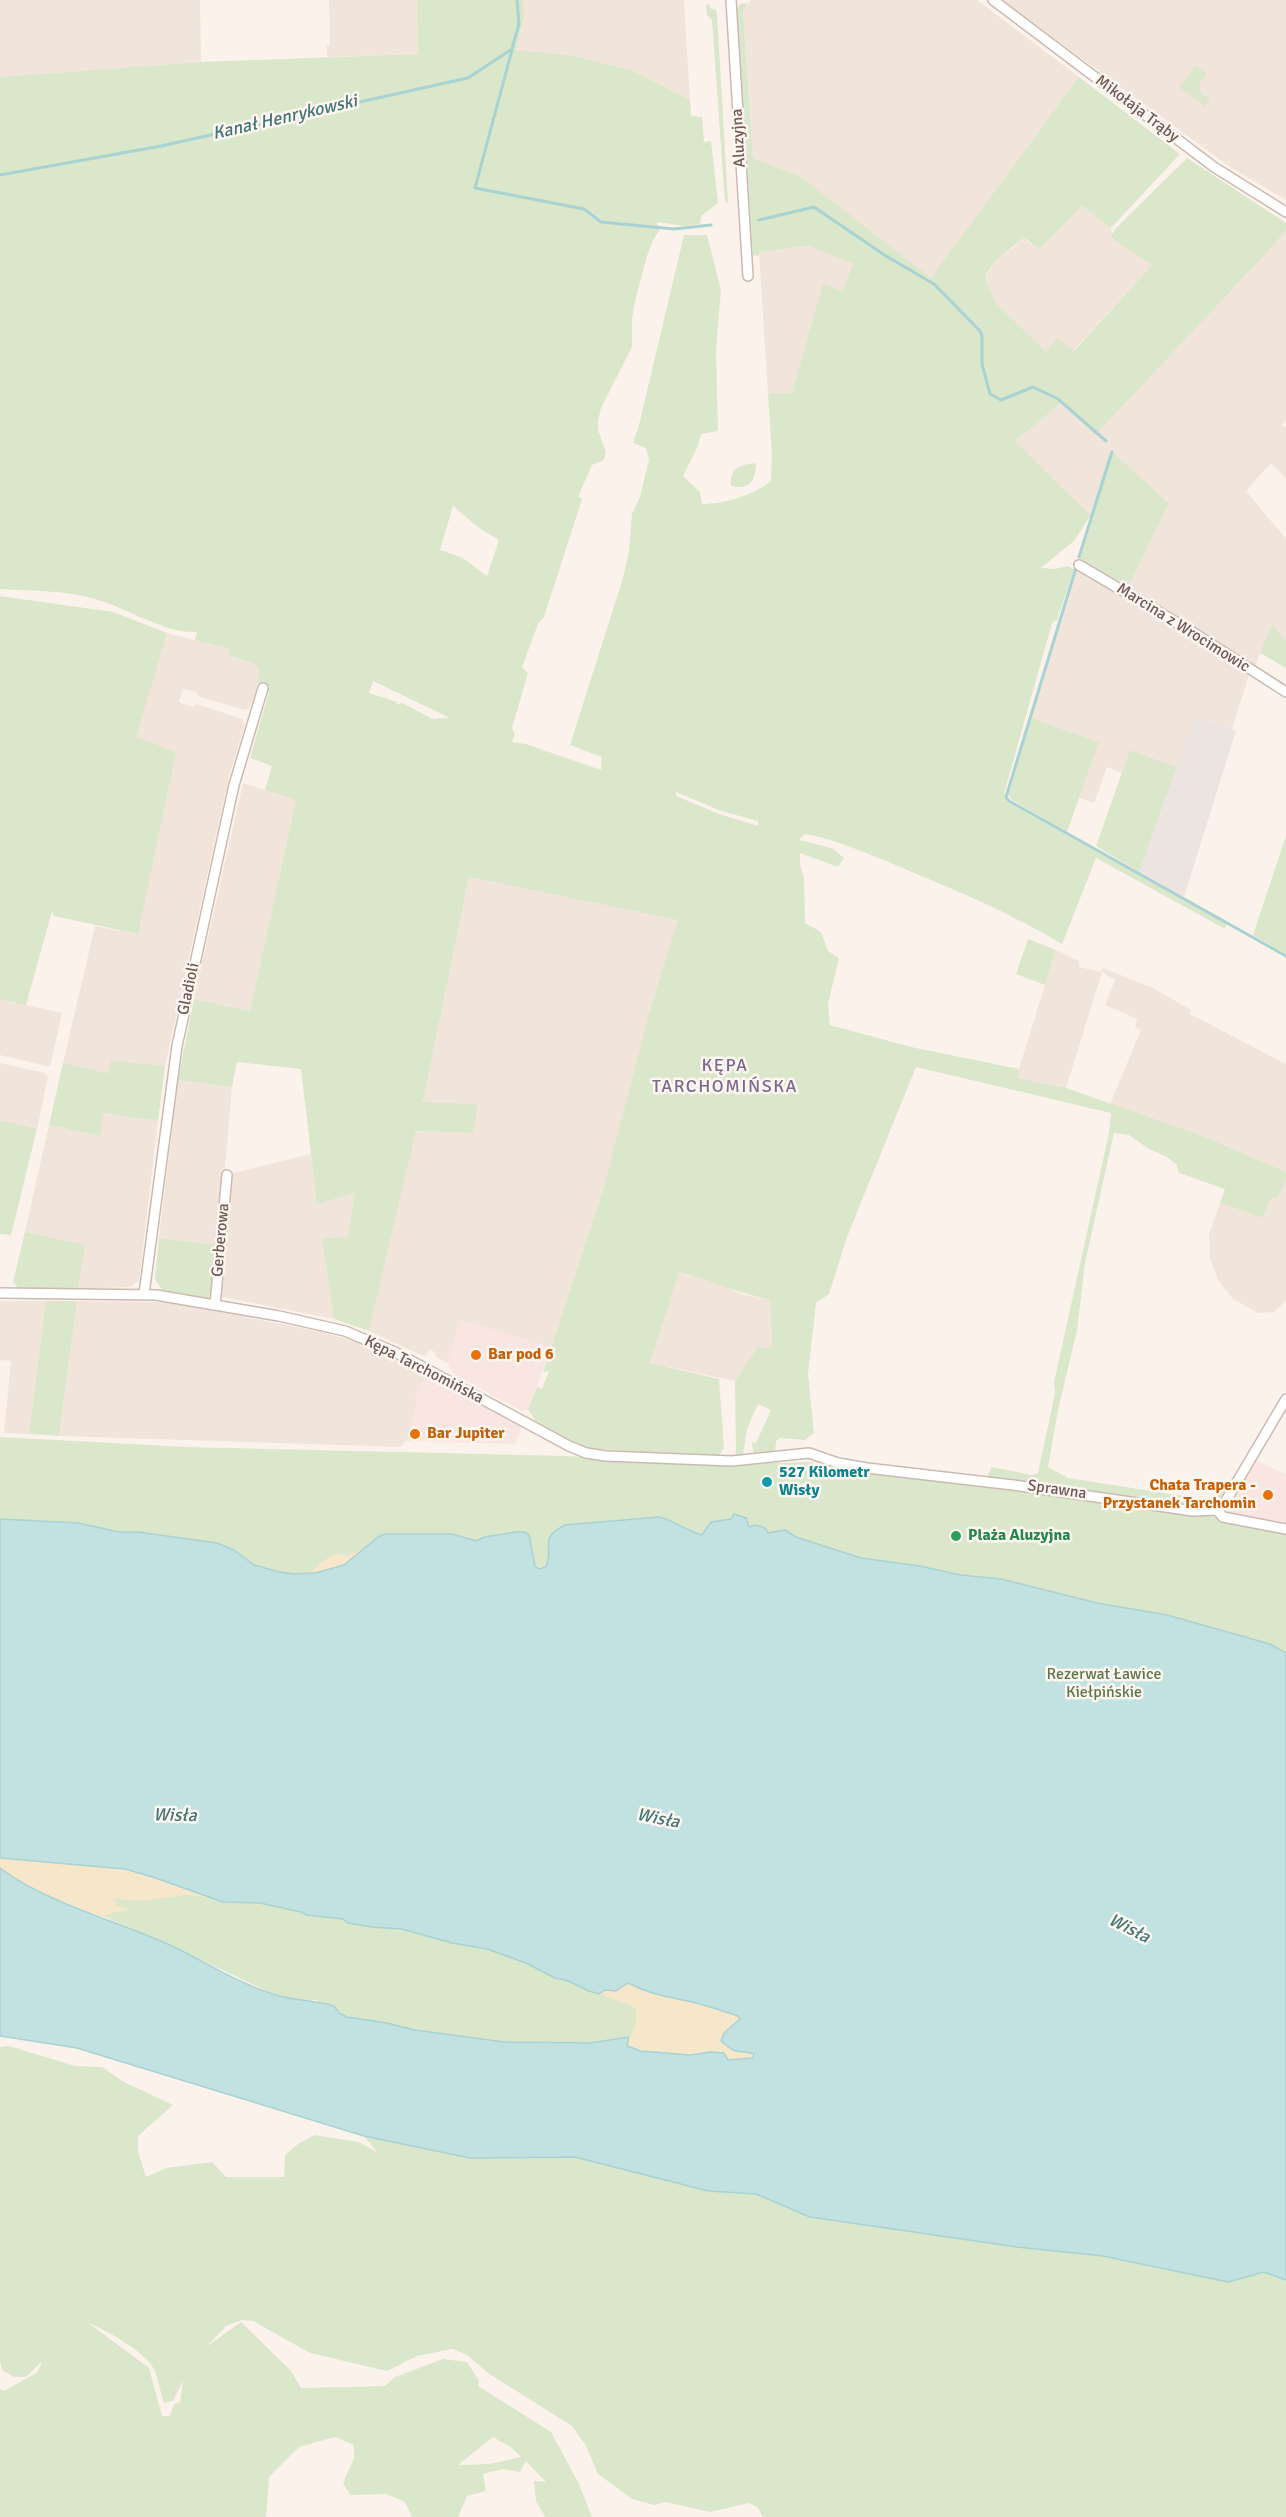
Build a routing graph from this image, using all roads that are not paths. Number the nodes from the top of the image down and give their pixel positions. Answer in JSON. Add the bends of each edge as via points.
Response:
{"nodes":[{"id":1,"x":731,"y":0,"type":"edge"},
{"id":2,"x":993,"y":0,"type":"edge"},
{"id":3,"x":1286,"y":212,"type":"edge"},
{"id":4,"x":748,"y":276,"type":"dead end"},
{"id":5,"x":1079,"y":565,"type":"dead end"},
{"id":6,"x":263,"y":688,"type":"dead end"},
{"id":7,"x":1286,"y":692,"type":"edge"},
{"id":8,"x":227,"y":1175,"type":"dead end"},
{"id":9,"x":0,"y":1293,"type":"edge"},
{"id":10,"x":144,"y":1294,"type":"junction"},
{"id":11,"x":215,"y":1305,"type":"junction"},
{"id":12,"x":1286,"y":1400,"type":"edge"},
{"id":13,"x":838,"y":1463,"type":"joint"},
{"id":14,"x":1216,"y":1510,"type":"junction"},
{"id":15,"x":1286,"y":1529,"type":"edge"}],
"edges":[{"from":1,"to":4,"type":"street","name":"Aluzyjna"},
{"from":2,"to":3,"type":"street","name":"Mikołaja Trąby","via":[[1214,167]]},
{"from":5,"to":7,"type":"street","name":"Marcina z Wrocimowic"},
{"from":6,"to":10,"type":"street","name":"Gladioli","via":[[234,785],[177,1046]]},
{"from":8,"to":11,"type":"street","name":"Gerberowa"},
{"from":9,"to":10,"type":"street","name":"Kępa Tarchomińska"},
{"from":10,"to":11,"type":"street","name":"Kępa Tarchomińska"},
{"from":11,"to":13,"type":"street","name":"Kępa Tarchomińska","via":[[345,1331],[395,1352],[586,1453],[732,1461],[809,1453]]},
{"from":12,"to":14,"type":"street","via":[[1231,1494]]},
{"from":13,"to":14,"type":"street","name":"Sprawna","via":[[1193,1511]]},
{"from":14,"to":15,"type":"street","via":[[1223,1517]]}]}
